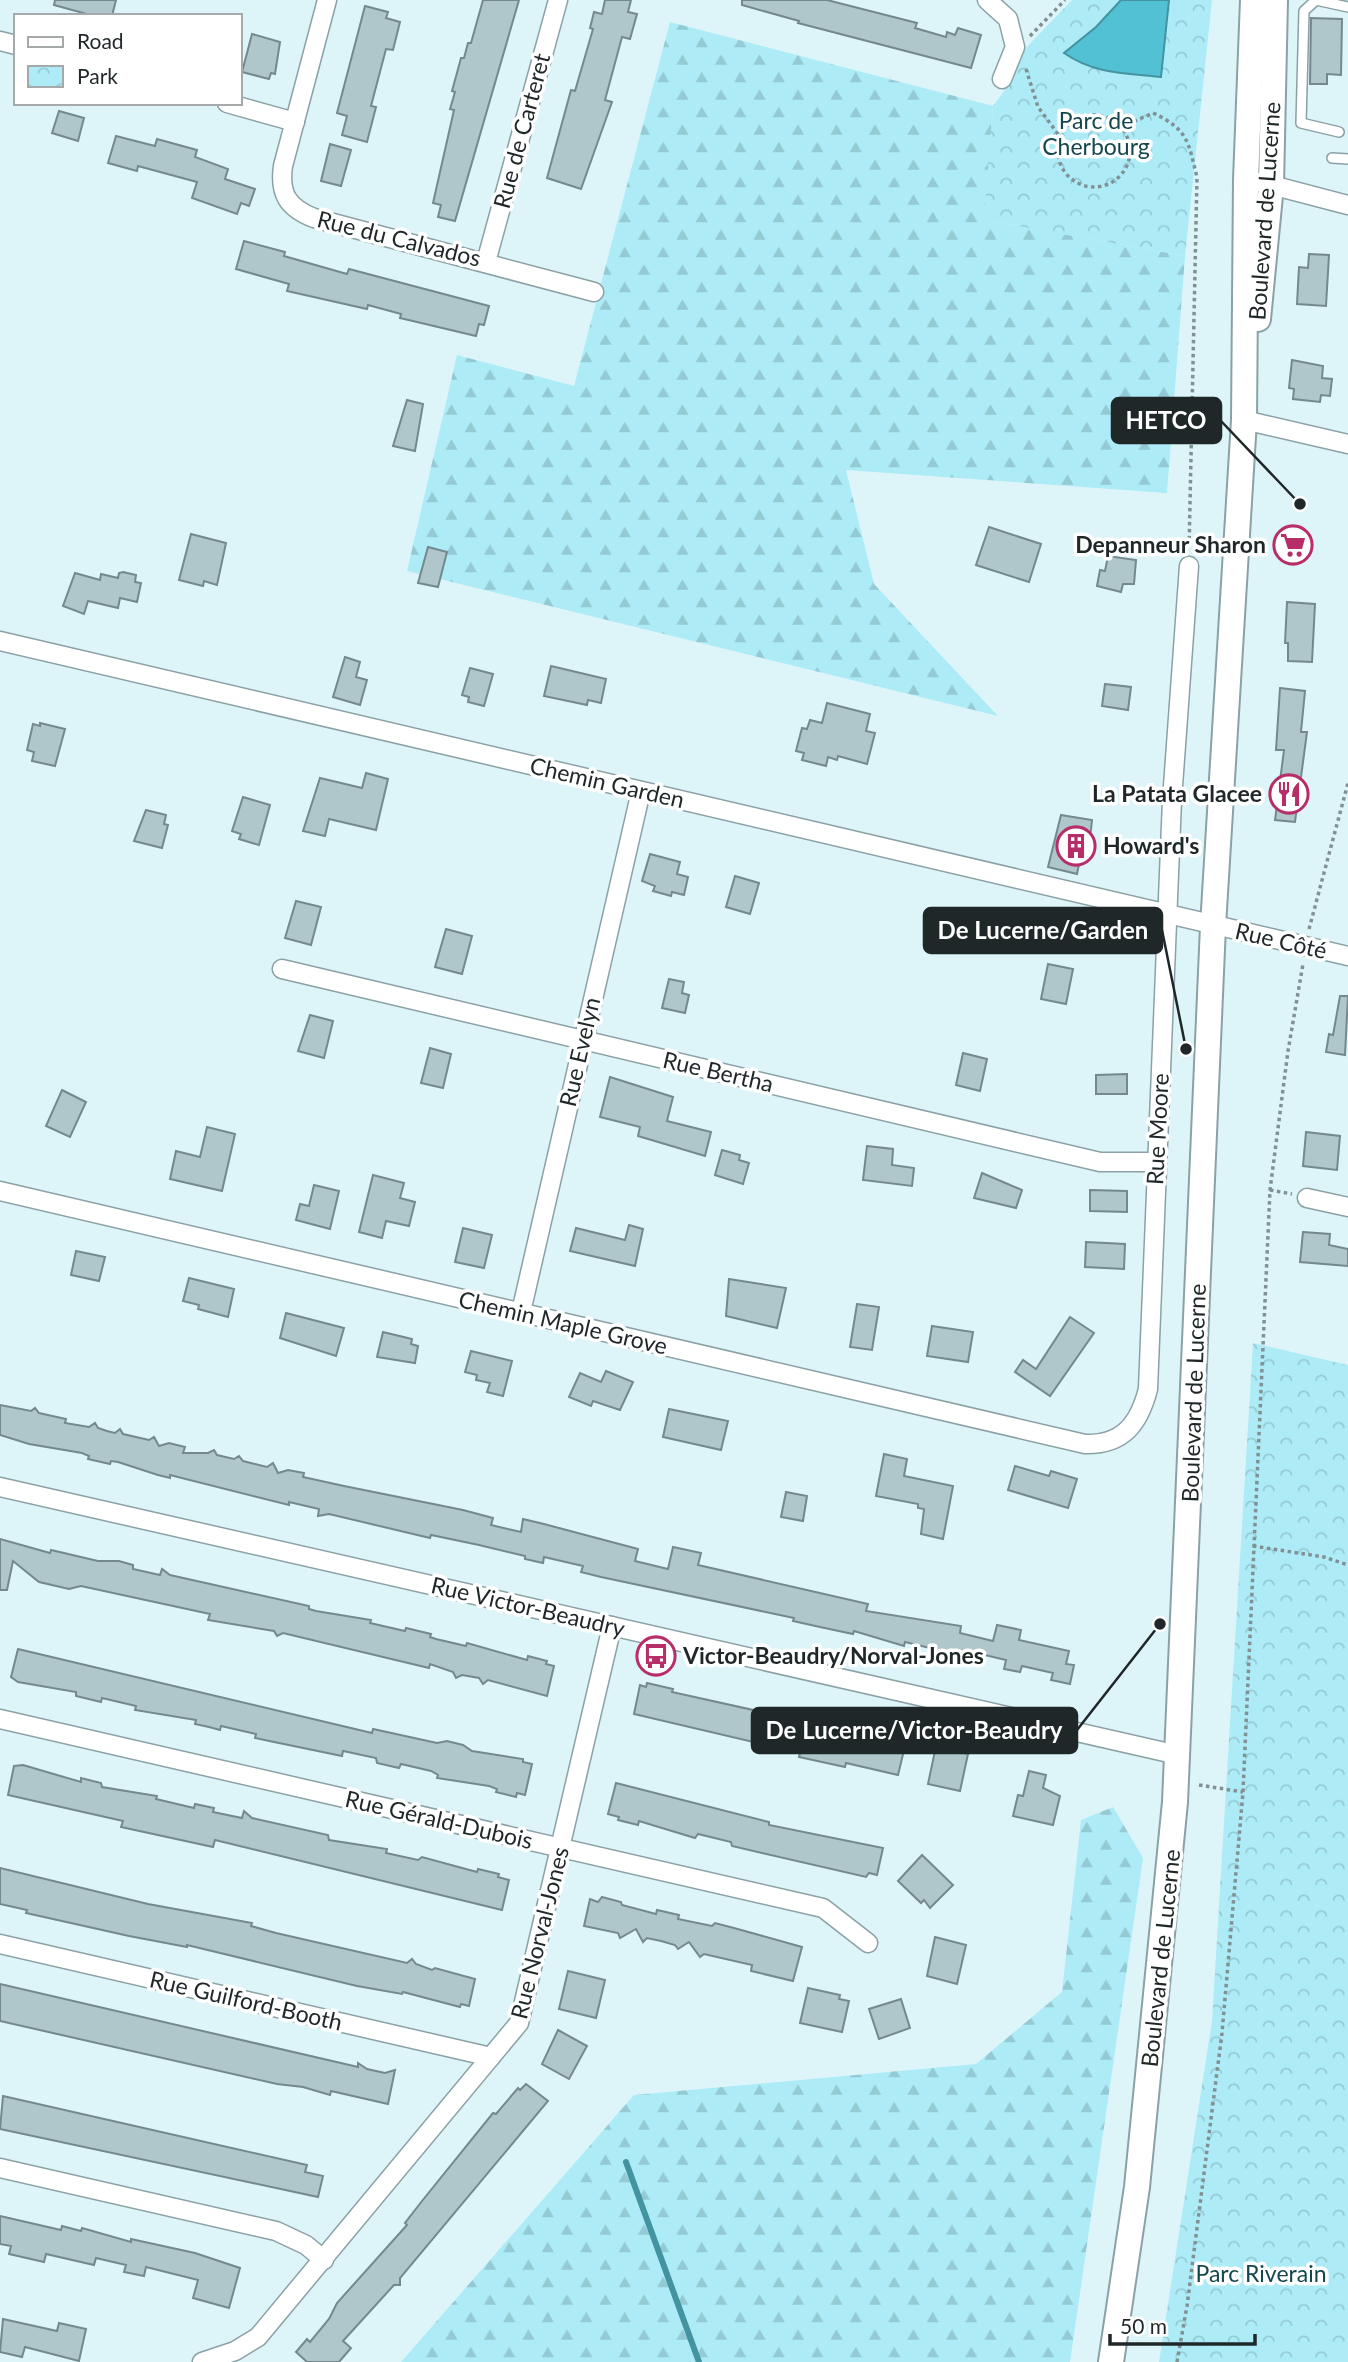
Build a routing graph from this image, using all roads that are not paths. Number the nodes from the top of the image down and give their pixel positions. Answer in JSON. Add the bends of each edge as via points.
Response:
{"nodes":[{"id":1,"x":327,"y":0,"type":"edge"},
{"id":2,"x":558,"y":0,"type":"edge"},
{"id":3,"x":987,"y":0,"type":"edge"},
{"id":4,"x":1253,"y":0,"type":"edge"},
{"id":5,"x":1275,"y":0,"type":"edge"},
{"id":6,"x":1348,"y":7,"type":"edge"},
{"id":7,"x":1002,"y":79,"type":"dead end"},
{"id":8,"x":234,"y":105,"type":"edge"},
{"id":9,"x":295,"y":122,"type":"junction"},
{"id":10,"x":1339,"y":132,"type":"dead end"},
{"id":11,"x":1332,"y":158,"type":"dead end"},
{"id":12,"x":1348,"y":159,"type":"edge"},
{"id":13,"x":1246,"y":180,"type":"junction"},
{"id":14,"x":1271,"y":184,"type":"junction"},
{"id":15,"x":1348,"y":205,"type":"edge"},
{"id":16,"x":486,"y":262,"type":"junction"},
{"id":17,"x":594,"y":292,"type":"dead end"},
{"id":18,"x":1244,"y":420,"type":"junction"},
{"id":19,"x":1348,"y":444,"type":"edge"},
{"id":20,"x":1189,"y":566,"type":"road end"},
{"id":21,"x":0,"y":641,"type":"edge"},
{"id":22,"x":641,"y":791,"type":"junction"},
{"id":23,"x":1169,"y":915,"type":"junction"},
{"id":24,"x":1213,"y":926,"type":"junction"},
{"id":25,"x":1348,"y":956,"type":"edge"},
{"id":26,"x":282,"y":969,"type":"dead end"},
{"id":27,"x":583,"y":1040,"type":"junction"},
{"id":28,"x":1156,"y":1162,"type":"junction"},
{"id":29,"x":0,"y":1191,"type":"edge"},
{"id":30,"x":1307,"y":1198,"type":"dead end"},
{"id":31,"x":1348,"y":1207,"type":"edge"},
{"id":32,"x":521,"y":1312,"type":"junction"},
{"id":33,"x":1125,"y":1434,"type":"joint"},
{"id":34,"x":0,"y":1487,"type":"edge"},
{"id":35,"x":612,"y":1626,"type":"junction"},
{"id":36,"x":0,"y":1719,"type":"edge"},
{"id":37,"x":1178,"y":1755,"type":"junction"},
{"id":38,"x":562,"y":1849,"type":"junction"},
{"id":39,"x":868,"y":1943,"type":"dead end"},
{"id":40,"x":0,"y":1944,"type":"edge"},
{"id":41,"x":491,"y":2057,"type":"junction"},
{"id":42,"x":0,"y":2168,"type":"edge"},
{"id":43,"x":324,"y":2260,"type":"junction"},
{"id":44,"x":202,"y":2362,"type":"edge"},
{"id":45,"x":1111,"y":2362,"type":"edge"}],
"edges":[{"from":1,"to":9,"type":"street","name":"Rue du Calvados"},
{"from":2,"to":16,"type":"street","name":"Rue de Carteret"},
{"from":3,"to":7,"type":"street","via":[[1008,19],[1015,47]]},
{"from":4,"to":13,"type":"main road","name":"Boulevard de Lucerne"},
{"from":5,"to":14,"type":"main road","name":"Boulevard de Lucerne"},
{"from":6,"to":10,"type":"lane","via":[[1316,0],[1304,11],[1301,123]]},
{"from":8,"to":9,"type":"street"},
{"from":9,"to":16,"type":"street","name":"Rue du Calvados","via":[[281,180],[283,194],[300,213]]},
{"from":11,"to":12,"type":"lane"},
{"from":13,"to":14,"type":"street"},
{"from":13,"to":18,"type":"main road","name":"Boulevard de Lucerne"},
{"from":14,"to":15,"type":"street"},
{"from":14,"to":18,"type":"main road","name":"Boulevard de Lucerne"},
{"from":16,"to":17,"type":"street","name":"Rue du Calvados"},
{"from":18,"to":19,"type":"street"},
{"from":18,"to":24,"type":"main road","name":"Boulevard de Lucerne"},
{"from":20,"to":23,"type":"street","name":"Rue Moore","via":[[1172,800]]},
{"from":21,"to":22,"type":"street","name":"Chemin Garden"},
{"from":22,"to":23,"type":"street","name":"Chemin Garden"},
{"from":22,"to":27,"type":"street","name":"Rue Evelyn"},
{"from":23,"to":24,"type":"street","name":"Chemin Garden"},
{"from":23,"to":28,"type":"street","name":"Rue Moore"},
{"from":24,"to":25,"type":"street","name":"Rue Côté"},
{"from":24,"to":37,"type":"main road","name":"Boulevard de Lucerne"},
{"from":26,"to":27,"type":"street","name":"Rue Bertha"},
{"from":27,"to":28,"type":"street","name":"Rue Bertha","via":[[1100,1161]]},
{"from":27,"to":32,"type":"street","name":"Rue Evelyn"},
{"from":28,"to":33,"type":"street","name":"Rue Moore","via":[[1147,1389],[1143,1409]]},
{"from":29,"to":32,"type":"street","name":"Chemin Maple Grove"},
{"from":30,"to":31,"type":"street"},
{"from":32,"to":33,"type":"street","name":"Chemin Maple Grove","via":[[1084,1444],[1100,1445]]},
{"from":34,"to":35,"type":"street","name":"Rue Victor-Beaudry"},
{"from":35,"to":37,"type":"street","name":"Rue Victor-Beaudry"},
{"from":35,"to":38,"type":"street","name":"Rue Norval-Jones"},
{"from":36,"to":38,"type":"street","name":"Rue Gérald-Dubois"},
{"from":37,"to":45,"type":"main road","name":"Boulevard de Lucerne","via":[[1163,1954]]},
{"from":38,"to":39,"type":"street","name":"Rue Gérald-Dubois","via":[[823,1908]]},
{"from":38,"to":41,"type":"street","name":"Rue Norval-Jones","via":[[524,2009],[512,2035]]},
{"from":40,"to":41,"type":"street","name":"Rue Guilford-Booth"},
{"from":41,"to":43,"type":"street","name":"Rue Norval-Jones"},
{"from":42,"to":43,"type":"street","via":[[276,2231]]},
{"from":43,"to":44,"type":"street","name":"Rue Norval-Jones","via":[[258,2337]]}]}
